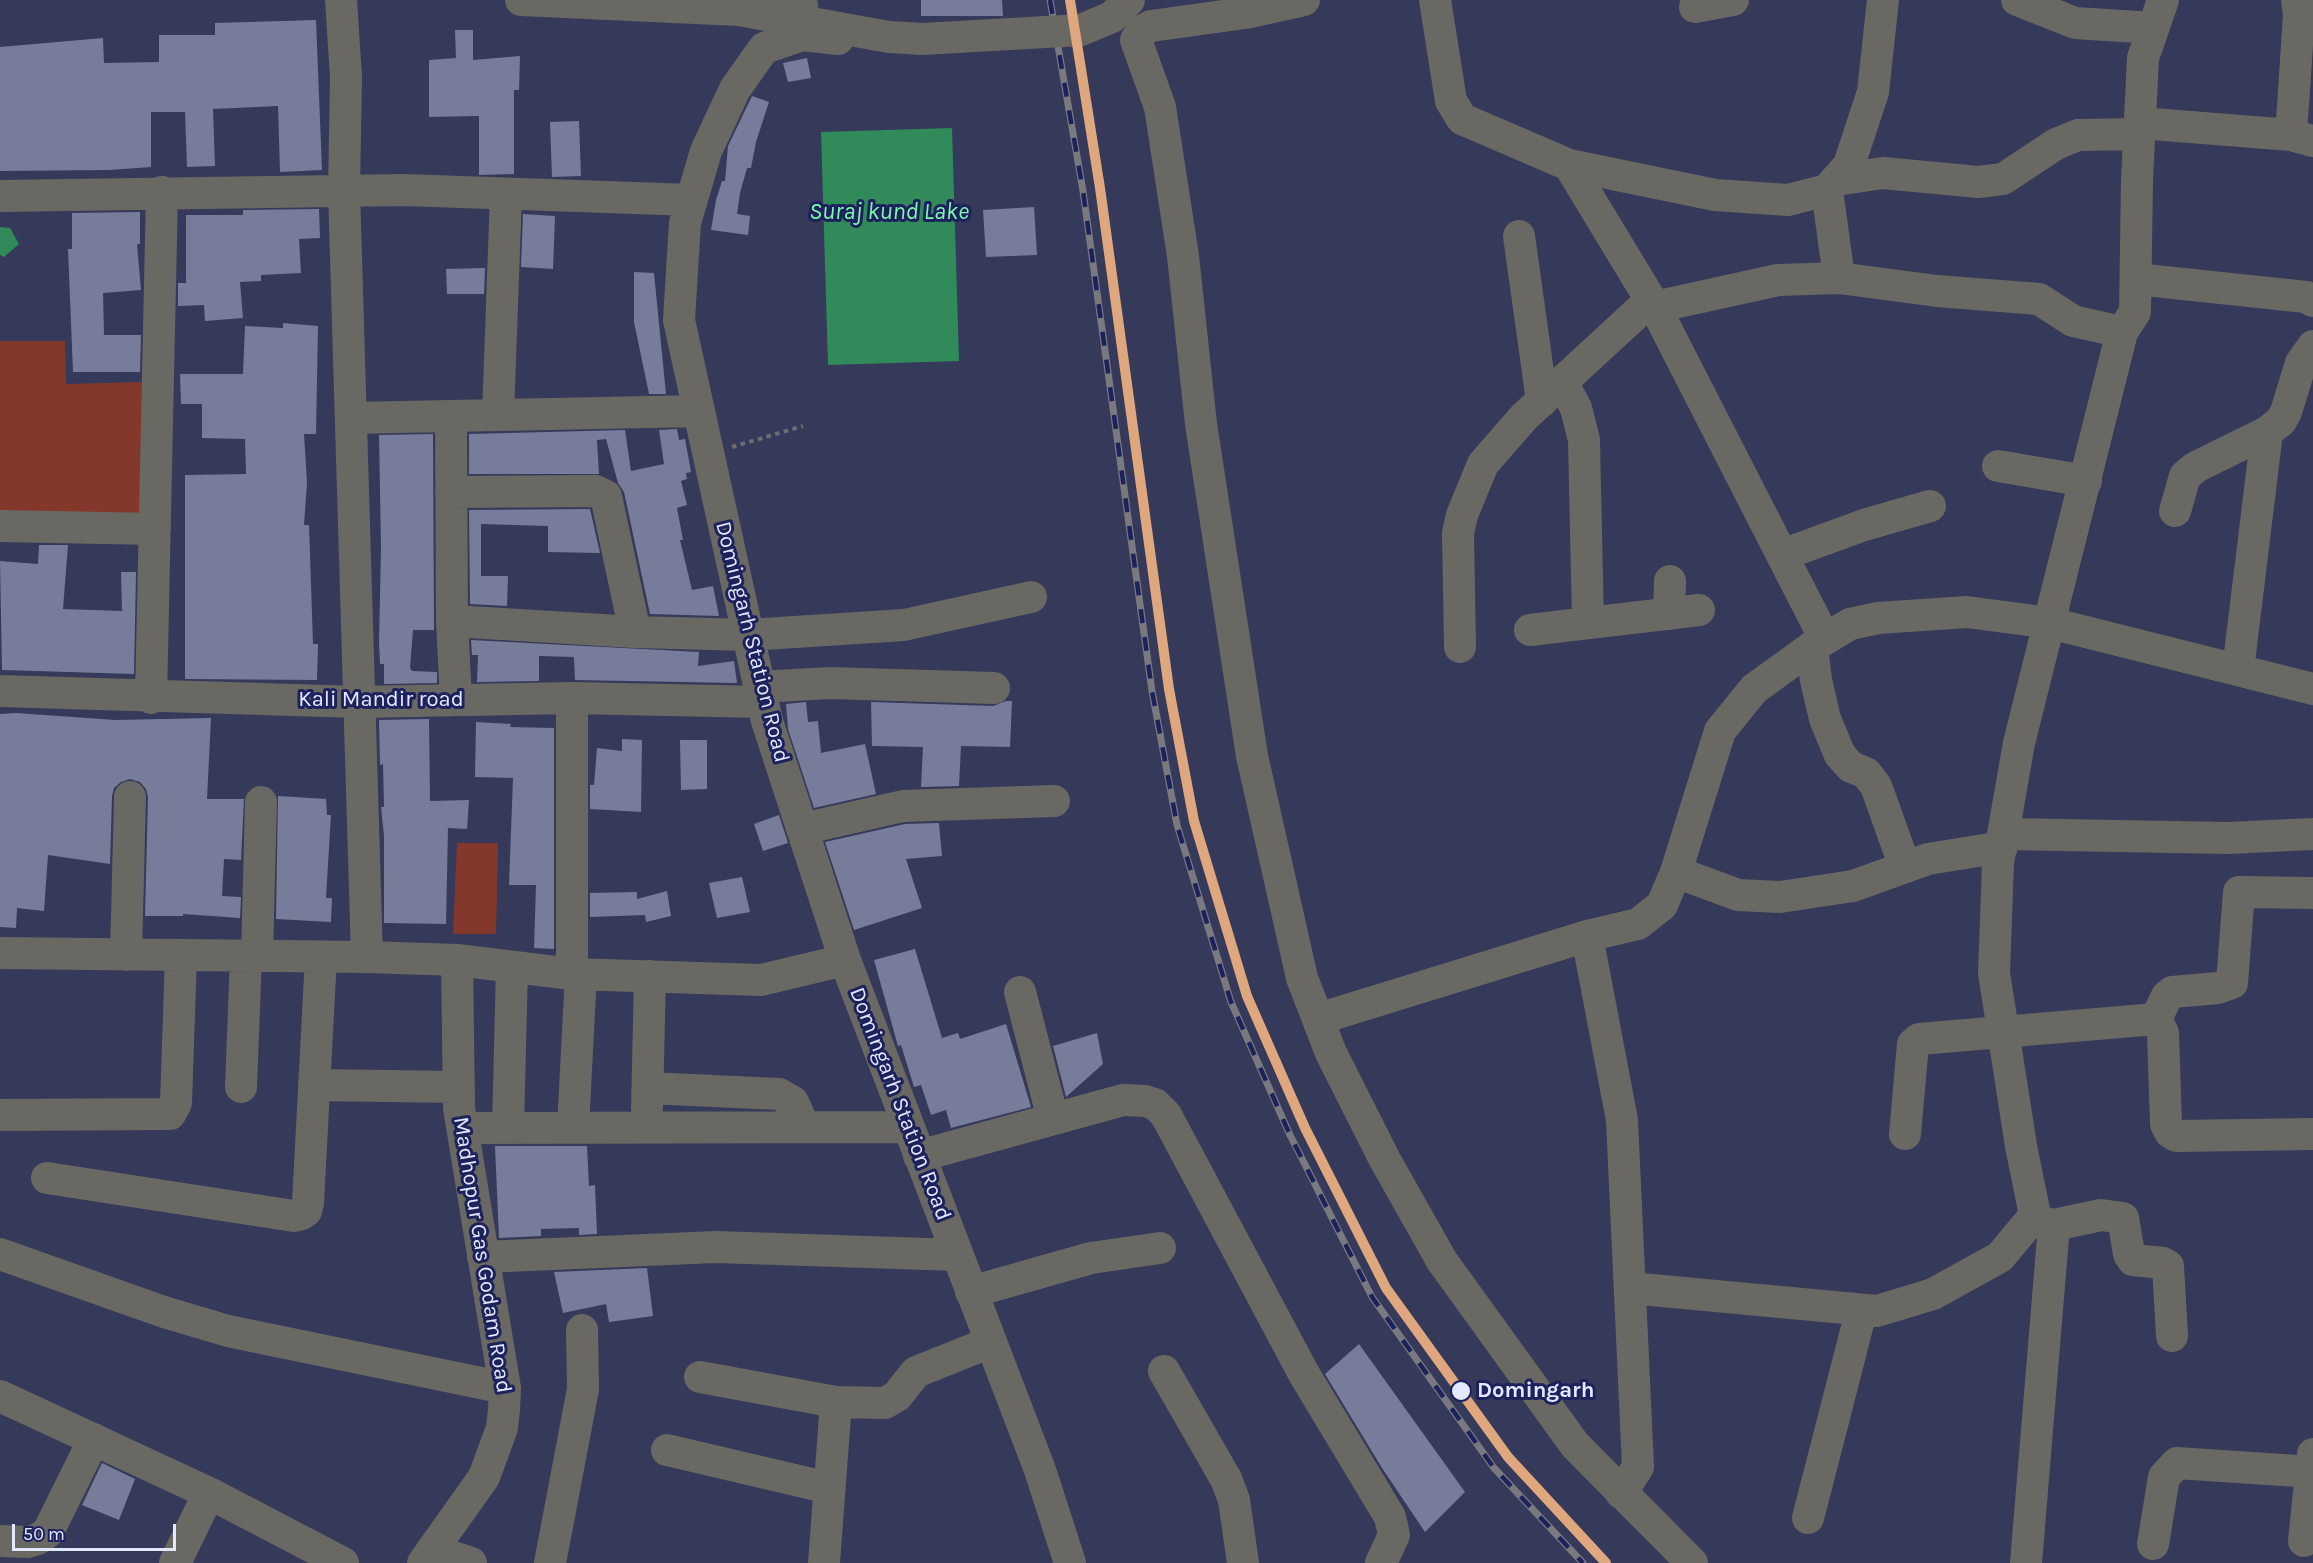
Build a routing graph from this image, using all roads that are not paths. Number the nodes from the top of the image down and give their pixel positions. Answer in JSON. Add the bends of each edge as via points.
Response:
{"nodes":[{"id":1,"x":341,"y":0,"type":"edge"},
{"id":2,"x":521,"y":0,"type":"edge"},
{"id":3,"x":762,"y":0,"type":"edge"},
{"id":4,"x":1112,"y":0,"type":"edge"},
{"id":5,"x":1129,"y":0,"type":"edge"},
{"id":6,"x":1304,"y":0,"type":"edge"},
{"id":7,"x":1435,"y":0,"type":"edge"},
{"id":8,"x":1733,"y":0,"type":"edge"},
{"id":9,"x":1882,"y":0,"type":"edge"},
{"id":10,"x":2017,"y":0,"type":"edge"},
{"id":11,"x":2297,"y":0,"type":"edge"},
{"id":12,"x":1244,"y":7,"type":"edge"},
{"id":13,"x":1695,"y":7,"type":"dead end"},
{"id":14,"x":802,"y":13,"type":"edge"},
{"id":15,"x":2158,"y":14,"type":"edge"},
{"id":16,"x":1141,"y":31,"type":"junction"},
{"id":17,"x":1007,"y":46,"type":"dead end"},
{"id":18,"x":2140,"y":129,"type":"junction"},
{"id":19,"x":2302,"y":138,"type":"edge"},
{"id":20,"x":1569,"y":165,"type":"junction"},
{"id":21,"x":1832,"y":184,"type":"junction"},
{"id":22,"x":344,"y":191,"type":"junction"},
{"id":23,"x":162,"y":192,"type":"junction"},
{"id":24,"x":506,"y":194,"type":"junction"},
{"id":25,"x":0,"y":195,"type":"edge"},
{"id":26,"x":692,"y":200,"type":"junction"},
{"id":27,"x":1519,"y":236,"type":"dead end"},
{"id":28,"x":1839,"y":278,"type":"junction"},
{"id":29,"x":2136,"y":279,"type":"junction"},
{"id":30,"x":2313,"y":301,"type":"edge"},
{"id":31,"x":1653,"y":303,"type":"junction"},
{"id":32,"x":2122,"y":332,"type":"junction"},
{"id":33,"x":2313,"y":346,"type":"edge"},
{"id":34,"x":1552,"y":392,"type":"junction"},
{"id":35,"x":699,"y":411,"type":"junction"},
{"id":36,"x":498,"y":415,"type":"junction"},
{"id":37,"x":451,"y":416,"type":"junction"},
{"id":38,"x":351,"y":418,"type":"junction"},
{"id":39,"x":2267,"y":432,"type":"junction"},
{"id":40,"x":1998,"y":466,"type":"dead end"},
{"id":41,"x":2086,"y":481,"type":"junction"},
{"id":42,"x":452,"y":492,"type":"junction"},
{"id":43,"x":1930,"y":506,"type":"dead end"},
{"id":44,"x":2175,"y":511,"type":"dead end"},
{"id":45,"x":0,"y":526,"type":"edge"},
{"id":46,"x":154,"y":529,"type":"junction"},
{"id":47,"x":1782,"y":555,"type":"junction"},
{"id":48,"x":1670,"y":581,"type":"dead end"},
{"id":49,"x":1031,"y":597,"type":"dead end"},
{"id":50,"x":452,"y":621,"type":"junction"},
{"id":51,"x":1588,"y":623,"type":"junction"},
{"id":52,"x":2050,"y":623,"type":"junction"},
{"id":53,"x":1530,"y":630,"type":"dead end"},
{"id":54,"x":634,"y":632,"type":"junction"},
{"id":55,"x":748,"y":635,"type":"junction"},
{"id":56,"x":1819,"y":643,"type":"junction"},
{"id":57,"x":1460,"y":647,"type":"dead end"},
{"id":58,"x":2238,"y":670,"type":"junction"},
{"id":59,"x":994,"y":688,"type":"dead end"},
{"id":60,"x":2313,"y":689,"type":"edge"},
{"id":61,"x":0,"y":691,"type":"edge"},
{"id":62,"x":761,"y":695,"type":"junction"},
{"id":63,"x":151,"y":698,"type":"junction"},
{"id":64,"x":572,"y":698,"type":"junction"},
{"id":65,"x":456,"y":700,"type":"junction"},
{"id":66,"x":359,"y":702,"type":"junction"},
{"id":67,"x":130,"y":797,"type":"dead end"},
{"id":68,"x":1054,"y":801,"type":"dead end"},
{"id":69,"x":261,"y":802,"type":"dead end"},
{"id":70,"x":802,"y":828,"type":"junction"},
{"id":71,"x":2313,"y":834,"type":"edge"},
{"id":72,"x":2002,"y":841,"type":"junction"},
{"id":73,"x":1905,"y":867,"type":"junction"},
{"id":74,"x":1676,"y":872,"type":"junction"},
{"id":75,"x":2313,"y":893,"type":"edge"},
{"id":76,"x":1587,"y":936,"type":"junction"},
{"id":77,"x":0,"y":953,"type":"edge"},
{"id":78,"x":126,"y":955,"type":"junction"},
{"id":79,"x":181,"y":955,"type":"junction"},
{"id":80,"x":251,"y":956,"type":"junction"},
{"id":81,"x":321,"y":957,"type":"junction"},
{"id":82,"x":367,"y":957,"type":"junction"},
{"id":83,"x":458,"y":960,"type":"junction"},
{"id":84,"x":845,"y":960,"type":"junction"},
{"id":85,"x":512,"y":967,"type":"junction"},
{"id":86,"x":576,"y":974,"type":"junction"},
{"id":87,"x":650,"y":976,"type":"junction"},
{"id":88,"x":1020,"y":992,"type":"dead end"},
{"id":89,"x":1318,"y":1019,"type":"junction"},
{"id":90,"x":2156,"y":1019,"type":"junction"},
{"id":91,"x":2002,"y":1030,"type":"junction"},
{"id":92,"x":314,"y":1085,"type":"junction"},
{"id":93,"x":459,"y":1087,"type":"junction"},
{"id":94,"x":241,"y":1088,"type":"dead end"},
{"id":95,"x":648,"y":1088,"type":"junction"},
{"id":96,"x":0,"y":1115,"type":"edge"},
{"id":97,"x":1053,"y":1119,"type":"junction"},
{"id":98,"x":573,"y":1127,"type":"junction"},
{"id":99,"x":647,"y":1127,"type":"junction"},
{"id":100,"x":804,"y":1127,"type":"junction"},
{"id":101,"x":908,"y":1127,"type":"junction"},
{"id":102,"x":463,"y":1128,"type":"junction"},
{"id":103,"x":508,"y":1128,"type":"junction"},
{"id":104,"x":1905,"y":1134,"type":"dead end"},
{"id":105,"x":2313,"y":1134,"type":"edge"},
{"id":106,"x":919,"y":1156,"type":"junction"},
{"id":107,"x":47,"y":1178,"type":"dead end"},
{"id":108,"x":2042,"y":1222,"type":"junction"},
{"id":109,"x":1160,"y":1248,"type":"dead end"},
{"id":110,"x":0,"y":1254,"type":"edge"},
{"id":111,"x":957,"y":1255,"type":"junction"},
{"id":112,"x":483,"y":1257,"type":"junction"},
{"id":113,"x":1629,"y":1288,"type":"junction"},
{"id":114,"x":971,"y":1292,"type":"junction"},
{"id":115,"x":1861,"y":1312,"type":"junction"},
{"id":116,"x":582,"y":1330,"type":"dead end"},
{"id":117,"x":2172,"y":1336,"type":"dead end"},
{"id":118,"x":991,"y":1342,"type":"junction"},
{"id":119,"x":1164,"y":1371,"type":"dead end"},
{"id":120,"x":700,"y":1377,"type":"dead end"},
{"id":121,"x":505,"y":1388,"type":"junction"},
{"id":122,"x":0,"y":1396,"type":"edge"},
{"id":123,"x":836,"y":1402,"type":"junction"},
{"id":124,"x":94,"y":1439,"type":"junction"},
{"id":125,"x":667,"y":1450,"type":"dead end"},
{"id":126,"x":2313,"y":1462,"type":"edge"},
{"id":127,"x":829,"y":1488,"type":"junction"},
{"id":128,"x":209,"y":1493,"type":"junction"},
{"id":129,"x":1621,"y":1493,"type":"junction"},
{"id":130,"x":1808,"y":1518,"type":"dead end"},
{"id":131,"x":0,"y":1540,"type":"edge"},
{"id":132,"x":2304,"y":1541,"type":"dead end"},
{"id":133,"x":2153,"y":1544,"type":"dead end"},
{"id":134,"x":427,"y":1557,"type":"edge"},
{"id":135,"x":1383,"y":1561,"type":"edge"},
{"id":136,"x":176,"y":1563,"type":"edge"},
{"id":137,"x":344,"y":1563,"type":"edge"},
{"id":138,"x":471,"y":1563,"type":"edge"},
{"id":139,"x":550,"y":1563,"type":"edge"},
{"id":140,"x":824,"y":1563,"type":"edge"},
{"id":141,"x":1070,"y":1563,"type":"edge"},
{"id":142,"x":1243,"y":1563,"type":"edge"},
{"id":143,"x":1692,"y":1563,"type":"edge"},
{"id":144,"x":2026,"y":1563,"type":"edge"}],
"edges":[{"from":1,"to":22,"type":"street","via":[[346,77]]},
{"from":2,"to":5,"type":"street","bridge":true,"via":[[740,10],[889,38],[922,39],[1081,30],[1112,17]]},
{"from":3,"to":14,"type":"street"},
{"from":4,"to":16,"type":"street"},
{"from":6,"to":12,"type":"street"},
{"from":7,"to":20,"type":"street","via":[[1451,101],[1462,119]]},
{"from":8,"to":13,"type":"street"},
{"from":9,"to":21,"type":"street","via":[[1873,92],[1849,165]]},
{"from":10,"to":15,"type":"street","via":[[2075,23]]},
{"from":11,"to":19,"type":"street"},
{"from":12,"to":16,"type":"street"},
{"from":14,"to":17,"type":"street","name":"Domingarh Station Road","via":[[912,48]]},
{"from":14,"to":26,"type":"street","name":"Domingarh Station Road","via":[[764,48],[735,89],[706,151]]},
{"from":15,"to":18,"type":"street","via":[[2143,58]]},
{"from":16,"to":89,"type":"street","via":[[1136,40],[1162,118],[1183,256],[1201,424],[1252,756],[1302,978]]},
{"from":18,"to":19,"type":"street"},
{"from":18,"to":21,"type":"street","via":[[2078,135],[2056,144],[2003,179],[1978,182],[1883,174]]},
{"from":18,"to":29,"type":"street"},
{"from":20,"to":21,"type":"street","via":[[1715,195],[1788,200]]},
{"from":20,"to":31,"type":"street"},
{"from":21,"to":28,"type":"street"},
{"from":22,"to":23,"type":"street"},
{"from":22,"to":24,"type":"street"},
{"from":22,"to":38,"type":"street"},
{"from":23,"to":25,"type":"street"},
{"from":23,"to":46,"type":"street"},
{"from":24,"to":26,"type":"street"},
{"from":24,"to":36,"type":"street"},
{"from":26,"to":35,"type":"street","name":"Domingarh Station Road","via":[[685,223],[679,320]]},
{"from":27,"to":34,"type":"street"},
{"from":28,"to":31,"type":"street","via":[[1778,280]]},
{"from":28,"to":32,"type":"street","via":[[2039,299],[2073,321]]},
{"from":29,"to":30,"type":"street","via":[[2307,297]]},
{"from":29,"to":32,"type":"street","via":[[2135,312]]},
{"from":31,"to":34,"type":"street"},
{"from":31,"to":47,"type":"street"},
{"from":32,"to":41,"type":"street"},
{"from":33,"to":39,"type":"street","via":[[2301,363],[2286,412]]},
{"from":34,"to":51,"type":"street","via":[[1576,408],[1584,440]]},
{"from":34,"to":57,"type":"street","via":[[1483,464],[1462,515],[1458,533]]},
{"from":35,"to":36,"type":"street"},
{"from":35,"to":55,"type":"street","name":"Domingarh Station Road"},
{"from":36,"to":37,"type":"street"},
{"from":37,"to":38,"type":"street"},
{"from":37,"to":42,"type":"street"},
{"from":38,"to":66,"type":"street"},
{"from":39,"to":44,"type":"street","via":[[2196,467],[2186,476]]},
{"from":39,"to":58,"type":"street"},
{"from":40,"to":41,"type":"street"},
{"from":41,"to":52,"type":"street"},
{"from":42,"to":50,"type":"street"},
{"from":42,"to":54,"type":"street","via":[[596,491],[606,496]]},
{"from":43,"to":47,"type":"street"},
{"from":45,"to":46,"type":"street"},
{"from":46,"to":63,"type":"street"},
{"from":47,"to":56,"type":"street"},
{"from":48,"to":51,"type":"street","via":[[1684,612]]},
{"from":49,"to":55,"type":"street","via":[[903,625]]},
{"from":50,"to":54,"type":"street"},
{"from":50,"to":65,"type":"street"},
{"from":51,"to":53,"type":"street"},
{"from":52,"to":56,"type":"street","via":[[1967,612],[1878,618],[1850,624]]},
{"from":52,"to":58,"type":"street"},
{"from":52,"to":72,"type":"street","via":[[2019,743]]},
{"from":54,"to":55,"type":"street"},
{"from":55,"to":62,"type":"street","name":"Domingarh Station Road"},
{"from":56,"to":73,"type":"street","via":[[1816,680],[1825,719],[1840,755],[1851,767],[1866,773],[1876,786]]},
{"from":56,"to":74,"type":"street","via":[[1755,689],[1720,731]]},
{"from":58,"to":60,"type":"street"},
{"from":59,"to":62,"type":"street","name":"Kali Mandir road","via":[[830,683]]},
{"from":61,"to":63,"type":"street","name":"Kali Mandir road"},
{"from":62,"to":64,"type":"street","name":"Kali Mandir road"},
{"from":62,"to":70,"type":"street","name":"Domingarh Station Road"},
{"from":63,"to":66,"type":"street","name":"Kali Mandir road"},
{"from":64,"to":65,"type":"street","name":"Kali Mandir road"},
{"from":64,"to":86,"type":"street"},
{"from":65,"to":66,"type":"street","name":"Kali Mandir road"},
{"from":66,"to":82,"type":"street"},
{"from":67,"to":78,"type":"street"},
{"from":68,"to":70,"type":"street","via":[[903,806]]},
{"from":69,"to":80,"type":"street"},
{"from":70,"to":84,"type":"street","name":"Domingarh Station Road"},
{"from":71,"to":72,"type":"street"},
{"from":72,"to":73,"type":"street"},
{"from":72,"to":91,"type":"street","via":[[1994,973]]},
{"from":73,"to":74,"type":"street","via":[[1853,886],[1780,897],[1738,896]]},
{"from":74,"to":76,"type":"street","via":[[1662,905],[1638,924]]},
{"from":75,"to":90,"type":"street","via":[[2239,892],[2232,983],[2172,992]]},
{"from":76,"to":89,"type":"street"},
{"from":76,"to":113,"type":"street","via":[[1622,1120]]},
{"from":77,"to":78,"type":"street"},
{"from":78,"to":79,"type":"street"},
{"from":79,"to":80,"type":"street"},
{"from":79,"to":96,"type":"street","via":[[176,1103],[170,1114]]},
{"from":80,"to":81,"type":"street"},
{"from":80,"to":94,"type":"street"},
{"from":81,"to":82,"type":"street"},
{"from":81,"to":92,"type":"street"},
{"from":82,"to":83,"type":"street"},
{"from":83,"to":85,"type":"street"},
{"from":83,"to":93,"type":"street","name":"Madhopur Gas Godam Road"},
{"from":84,"to":87,"type":"street","via":[[761,980]]},
{"from":84,"to":101,"type":"street","name":"Domingarh Station Road"},
{"from":85,"to":86,"type":"street"},
{"from":85,"to":103,"type":"street"},
{"from":86,"to":87,"type":"street"},
{"from":86,"to":98,"type":"street"},
{"from":87,"to":95,"type":"street"},
{"from":88,"to":97,"type":"street"},
{"from":89,"to":129,"type":"street","via":[[1385,1160],[1442,1261],[1575,1444]]},
{"from":90,"to":91,"type":"street"},
{"from":90,"to":105,"type":"street","via":[[2163,1033],[2166,1124],[2170,1132],[2176,1136]]},
{"from":91,"to":104,"type":"street","via":[[1929,1036],[1913,1044]]},
{"from":91,"to":108,"type":"street","via":[[2035,1215]]},
{"from":92,"to":93,"type":"street"},
{"from":92,"to":107,"type":"street","via":[[308,1203],[302,1214],[294,1216]]},
{"from":93,"to":102,"type":"street","name":"Madhopur Gas Godam Road"},
{"from":95,"to":99,"type":"street"},
{"from":95,"to":100,"type":"street","via":[[779,1094],[793,1102]]},
{"from":97,"to":106,"type":"street"},
{"from":97,"to":135,"type":"street","via":[[1127,1100],[1155,1104],[1166,1115],[1304,1374],[1390,1517],[1394,1535]]},
{"from":98,"to":99,"type":"street"},
{"from":98,"to":103,"type":"street"},
{"from":99,"to":100,"type":"street"},
{"from":100,"to":101,"type":"street"},
{"from":101,"to":106,"type":"street","name":"Domingarh Station Road"},
{"from":102,"to":103,"type":"street"},
{"from":102,"to":112,"type":"street","name":"Madhopur Gas Godam Road"},
{"from":106,"to":111,"type":"street","name":"Domingarh Station Road"},
{"from":108,"to":115,"type":"street","via":[[2000,1257],[1933,1294]]},
{"from":108,"to":117,"type":"street","via":[[2101,1215],[2122,1218],[2133,1260],[2168,1266]]},
{"from":108,"to":144,"type":"street"},
{"from":109,"to":114,"type":"street","via":[[1091,1258]]},
{"from":110,"to":121,"type":"street","via":[[164,1312],[228,1330]]},
{"from":111,"to":112,"type":"street","via":[[716,1247]]},
{"from":111,"to":114,"type":"street","name":"Domingarh Station Road"},
{"from":112,"to":121,"type":"street","name":"Madhopur Gas Godam Road"},
{"from":113,"to":115,"type":"street"},
{"from":113,"to":129,"type":"street","via":[[1638,1467]]},
{"from":114,"to":118,"type":"street","name":"Domingarh Station Road"},
{"from":115,"to":130,"type":"street"},
{"from":116,"to":139,"type":"street","via":[[583,1389]]},
{"from":118,"to":123,"type":"street","via":[[916,1372],[897,1396],[885,1403]]},
{"from":118,"to":141,"type":"street","name":"Domingarh Station Road","via":[[1040,1470]]},
{"from":119,"to":142,"type":"street","via":[[1226,1479],[1234,1500]]},
{"from":120,"to":123,"type":"street"},
{"from":121,"to":134,"type":"street","name":"Madhopur Gas Godam Road","via":[[502,1428],[484,1477]]},
{"from":122,"to":124,"type":"street"},
{"from":123,"to":127,"type":"street"},
{"from":124,"to":128,"type":"street"},
{"from":124,"to":131,"type":"street","via":[[48,1532],[28,1542]]},
{"from":125,"to":127,"type":"street"},
{"from":126,"to":132,"type":"street"},
{"from":126,"to":133,"type":"street","via":[[2177,1464],[2164,1477]]},
{"from":127,"to":140,"type":"street"},
{"from":128,"to":136,"type":"street"},
{"from":128,"to":137,"type":"street"},
{"from":129,"to":143,"type":"street"},
{"from":134,"to":138,"type":"street"}]}
